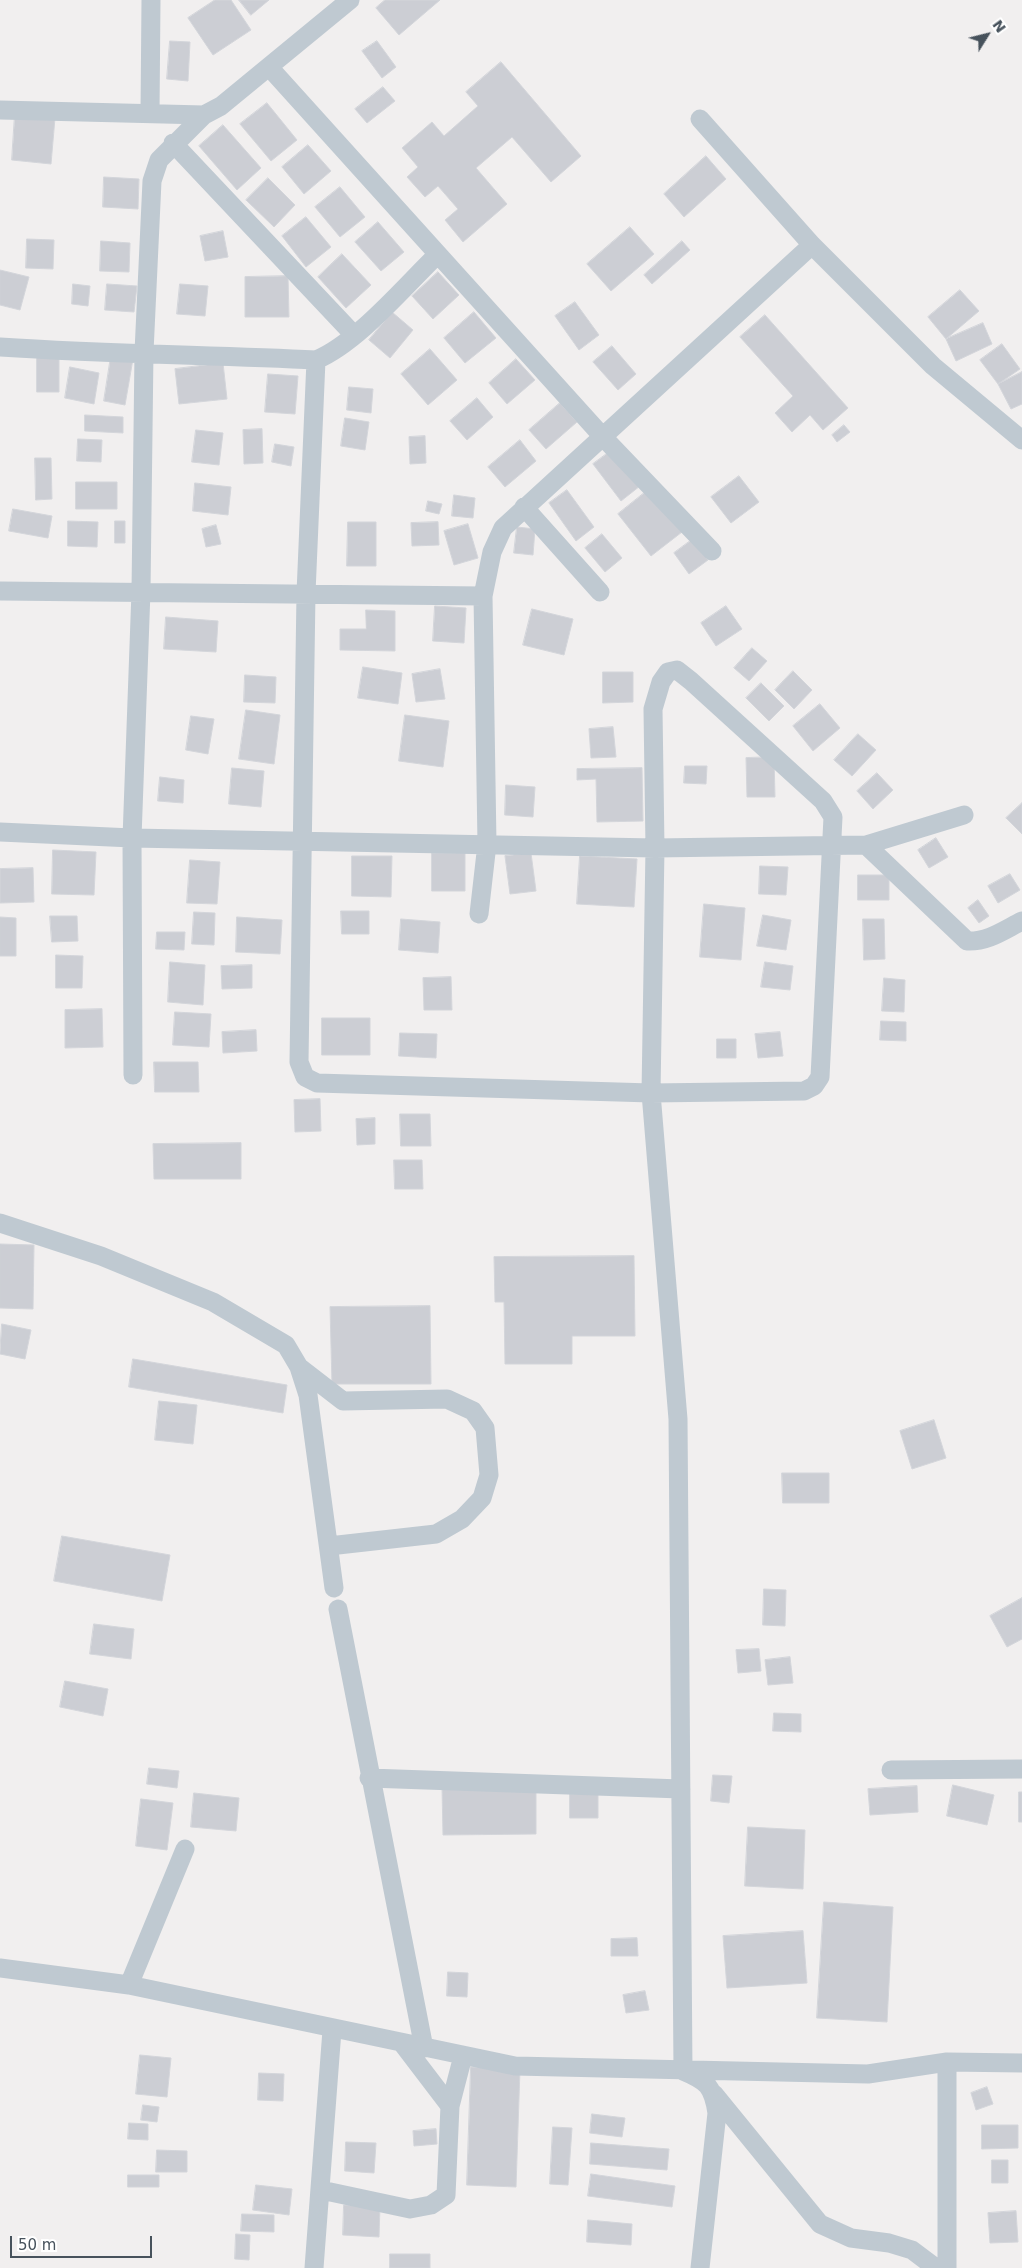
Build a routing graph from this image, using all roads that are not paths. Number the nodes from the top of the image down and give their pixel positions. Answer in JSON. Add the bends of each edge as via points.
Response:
{"nodes":[{"id":1,"x":151,"y":0,"type":"edge"},
{"id":2,"x":350,"y":0,"type":"edge"},
{"id":3,"x":269,"y":67,"type":"junction"},
{"id":4,"x":0,"y":110,"type":"edge"},
{"id":5,"x":150,"y":114,"type":"junction"},
{"id":6,"x":204,"y":114,"type":"junction"},
{"id":7,"x":700,"y":119,"type":"dead end"},
{"id":8,"x":174,"y":143,"type":"junction"},
{"id":9,"x":812,"y":245,"type":"junction"},
{"id":10,"x":437,"y":255,"type":"junction"},
{"id":11,"x":354,"y":335,"type":"junction"},
{"id":12,"x":0,"y":347,"type":"edge"},
{"id":13,"x":144,"y":352,"type":"junction"},
{"id":14,"x":316,"y":360,"type":"junction"},
{"id":15,"x":603,"y":437,"type":"junction"},
{"id":16,"x":1022,"y":440,"type":"edge"},
{"id":17,"x":524,"y":507,"type":"junction"},
{"id":18,"x":712,"y":551,"type":"dead end"},
{"id":19,"x":0,"y":591,"type":"edge"},
{"id":20,"x":141,"y":591,"type":"junction"},
{"id":21,"x":600,"y":592,"type":"dead end"},
{"id":22,"x":306,"y":593,"type":"junction"},
{"id":23,"x":483,"y":596,"type":"junction"},
{"id":24,"x":964,"y":815,"type":"dead end"},
{"id":25,"x":0,"y":832,"type":"edge"},
{"id":26,"x":132,"y":838,"type":"junction"},
{"id":27,"x":302,"y":840,"type":"junction"},
{"id":28,"x":487,"y":844,"type":"junction"},
{"id":29,"x":830,"y":845,"type":"junction"},
{"id":30,"x":866,"y":845,"type":"junction"},
{"id":31,"x":655,"y":848,"type":"junction"},
{"id":32,"x":479,"y":914,"type":"dead end"},
{"id":33,"x":1022,"y":921,"type":"edge"},
{"id":34,"x":133,"y":1075,"type":"dead end"},
{"id":35,"x":651,"y":1092,"type":"junction"},
{"id":36,"x":0,"y":1223,"type":"edge"},
{"id":37,"x":299,"y":1367,"type":"junction"},
{"id":38,"x":329,"y":1546,"type":"junction"},
{"id":39,"x":334,"y":1588,"type":"dead end"},
{"id":40,"x":338,"y":1609,"type":"dead end"},
{"id":41,"x":1022,"y":1769,"type":"edge"},
{"id":42,"x":891,"y":1770,"type":"dead end"},
{"id":43,"x":370,"y":1778,"type":"junction"},
{"id":44,"x":681,"y":1789,"type":"junction"},
{"id":45,"x":185,"y":1849,"type":"dead end"},
{"id":46,"x":0,"y":1968,"type":"edge"},
{"id":47,"x":130,"y":1985,"type":"junction"},
{"id":48,"x":332,"y":2030,"type":"junction"},
{"id":49,"x":402,"y":2043,"type":"junction"},
{"id":50,"x":424,"y":2048,"type":"junction"},
{"id":51,"x":463,"y":2056,"type":"junction"},
{"id":52,"x":947,"y":2062,"type":"junction"},
{"id":53,"x":1022,"y":2063,"type":"edge"},
{"id":54,"x":683,"y":2070,"type":"junction"},
{"id":55,"x":714,"y":2094,"type":"junction"},
{"id":56,"x":450,"y":2106,"type":"junction"},
{"id":57,"x":321,"y":2190,"type":"junction"},
{"id":58,"x":314,"y":2268,"type":"edge"},
{"id":59,"x":700,"y":2268,"type":"edge"},
{"id":60,"x":936,"y":2268,"type":"edge"},
{"id":61,"x":947,"y":2268,"type":"edge"}],
"edges":[{"from":1,"to":5,"type":"street"},
{"from":2,"to":3,"type":"street"},
{"from":3,"to":6,"type":"street","via":[[221,106]]},
{"from":3,"to":10,"type":"street"},
{"from":4,"to":5,"type":"street"},
{"from":5,"to":6,"type":"street"},
{"from":6,"to":8,"type":"street"},
{"from":7,"to":9,"type":"street"},
{"from":8,"to":11,"type":"street"},
{"from":8,"to":13,"type":"street","via":[[159,160],[152,181]]},
{"from":9,"to":15,"type":"street"},
{"from":9,"to":16,"type":"street","via":[[933,366]]},
{"from":10,"to":11,"type":"street"},
{"from":10,"to":15,"type":"street"},
{"from":11,"to":14,"type":"street","via":[[334,352]]},
{"from":12,"to":13,"type":"street"},
{"from":13,"to":14,"type":"street"},
{"from":13,"to":20,"type":"street"},
{"from":14,"to":22,"type":"street"},
{"from":15,"to":17,"type":"street"},
{"from":15,"to":18,"type":"street"},
{"from":17,"to":21,"type":"street"},
{"from":17,"to":23,"type":"street","via":[[503,528],[492,552]]},
{"from":19,"to":20,"type":"street"},
{"from":20,"to":22,"type":"street"},
{"from":20,"to":26,"type":"street"},
{"from":22,"to":23,"type":"street"},
{"from":22,"to":27,"type":"street"},
{"from":23,"to":28,"type":"street"},
{"from":24,"to":30,"type":"street"},
{"from":25,"to":26,"type":"street"},
{"from":26,"to":27,"type":"street"},
{"from":26,"to":34,"type":"street"},
{"from":27,"to":28,"type":"street"},
{"from":27,"to":35,"type":"street","via":[[300,1062],[305,1077],[317,1084]]},
{"from":28,"to":31,"type":"street"},
{"from":28,"to":32,"type":"street"},
{"from":29,"to":30,"type":"street"},
{"from":29,"to":31,"type":"street"},
{"from":29,"to":31,"type":"street","via":[[833,817],[823,801],[678,670],[668,672],[661,682],[653,709]]},
{"from":29,"to":35,"type":"street","via":[[820,1077],[814,1086],[804,1092]]},
{"from":30,"to":33,"type":"street","via":[[967,941],[990,938]]},
{"from":31,"to":35,"type":"street"},
{"from":35,"to":44,"type":"street","via":[[678,1419]]},
{"from":36,"to":37,"type":"street","via":[[101,1256],[212,1302],[286,1345]]},
{"from":37,"to":38,"type":"street","via":[[308,1396]]},
{"from":37,"to":38,"type":"street","via":[[343,1401],[446,1400],[473,1411],[485,1428],[489,1475],[482,1498],[462,1519],[436,1534]]},
{"from":38,"to":39,"type":"street"},
{"from":40,"to":43,"type":"street"},
{"from":41,"to":42,"type":"street"},
{"from":43,"to":44,"type":"street"},
{"from":43,"to":50,"type":"street"},
{"from":44,"to":54,"type":"street"},
{"from":45,"to":47,"type":"street"},
{"from":46,"to":47,"type":"street"},
{"from":47,"to":48,"type":"street"},
{"from":48,"to":49,"type":"street"},
{"from":48,"to":57,"type":"street"},
{"from":49,"to":50,"type":"street"},
{"from":49,"to":56,"type":"street"},
{"from":50,"to":51,"type":"street"},
{"from":51,"to":54,"type":"street","via":[[515,2066]]},
{"from":51,"to":56,"type":"street"},
{"from":52,"to":53,"type":"street"},
{"from":52,"to":54,"type":"street","via":[[868,2074]]},
{"from":52,"to":61,"type":"street"},
{"from":54,"to":55,"type":"street","via":[[702,2079]]},
{"from":55,"to":59,"type":"street","via":[[717,2113]]},
{"from":55,"to":60,"type":"street","via":[[820,2224],[851,2238],[912,2250]]},
{"from":56,"to":57,"type":"street","via":[[446,2195],[431,2205],[410,2209]]},
{"from":57,"to":58,"type":"street"}]}
